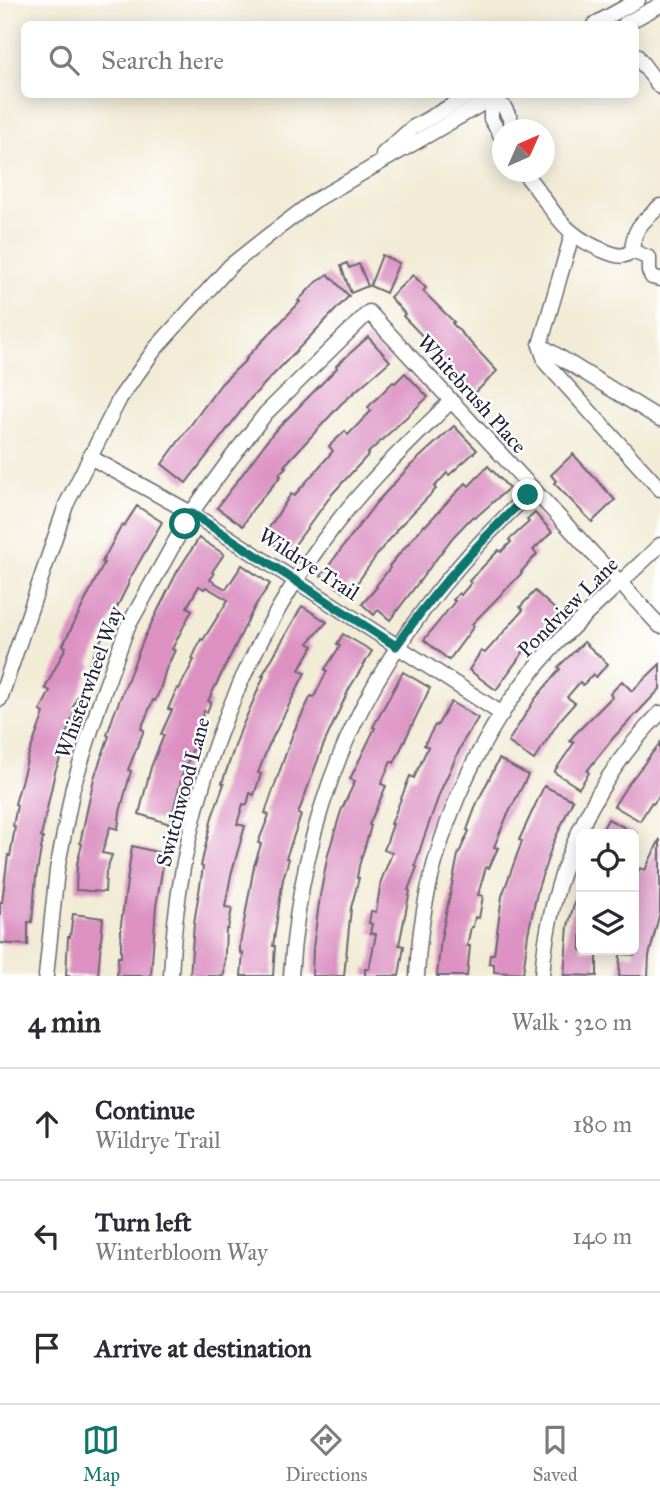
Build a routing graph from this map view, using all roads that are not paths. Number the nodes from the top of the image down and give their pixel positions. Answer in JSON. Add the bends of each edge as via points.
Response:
{"nodes":[{"id":1,"x":638,"y":0,"type":"edge"},
{"id":2,"x":660,"y":5,"type":"edge"},
{"id":3,"x":600,"y":21,"type":"edge"},
{"id":4,"x":631,"y":21,"type":"edge"},
{"id":5,"x":639,"y":60,"type":"edge"},
{"id":6,"x":660,"y":87,"type":"edge"},
{"id":7,"x":465,"y":98,"type":"edge"},
{"id":8,"x":490,"y":98,"type":"edge"},
{"id":9,"x":493,"y":98,"type":"edge"},
{"id":10,"x":492,"y":120,"type":"edge"},
{"id":11,"x":359,"y":176,"type":"junction"},
{"id":12,"x":536,"y":182,"type":"edge"},
{"id":13,"x":660,"y":206,"type":"edge"},
{"id":14,"x":572,"y":235,"type":"junction"},
{"id":15,"x":632,"y":251,"type":"junction"},
{"id":16,"x":654,"y":256,"type":"edge"},
{"id":17,"x":660,"y":279,"type":"edge"},
{"id":18,"x":369,"y":312,"type":"joint"},
{"id":19,"x":540,"y":345,"type":"junction"},
{"id":20,"x":451,"y":401,"type":"junction"},
{"id":21,"x":660,"y":419,"type":"edge"},
{"id":22,"x":89,"y":457,"type":"junction"},
{"id":23,"x":660,"y":489,"type":"edge"},
{"id":24,"x":532,"y":491,"type":"junction"},
{"id":25,"x":191,"y":513,"type":"junction"},
{"id":26,"x":660,"y":545,"type":"edge"},
{"id":27,"x":296,"y":580,"type":"junction"},
{"id":28,"x":620,"y":584,"type":"junction"},
{"id":29,"x":660,"y":626,"type":"edge"},
{"id":30,"x":396,"y":646,"type":"junction"},
{"id":31,"x":0,"y":699,"type":"edge"},
{"id":32,"x":660,"y":713,"type":"edge"},
{"id":33,"x":502,"y":714,"type":"junction"},
{"id":34,"x":46,"y":976,"type":"edge"},
{"id":35,"x":171,"y":976,"type":"edge"},
{"id":36,"x":291,"y":976,"type":"edge"},
{"id":37,"x":417,"y":976,"type":"edge"},
{"id":38,"x":542,"y":976,"type":"edge"}],
"edges":[{"from":1,"to":3,"type":"street"},
{"from":2,"to":4,"type":"street"},
{"from":5,"to":6,"type":"street"},
{"from":7,"to":11,"type":"street","via":[[412,128]]},
{"from":8,"to":11,"type":"street"},
{"from":9,"to":10,"type":"street"},
{"from":11,"to":22,"type":"street","via":[[314,201],[221,275],[155,349],[120,398]]},
{"from":12,"to":14,"type":"street","via":[[551,212]]},
{"from":13,"to":15,"type":"street","via":[[633,234]]},
{"from":14,"to":15,"type":"street","via":[[619,257]]},
{"from":14,"to":19,"type":"street"},
{"from":15,"to":16,"type":"street"},
{"from":16,"to":17,"type":"street","via":[[649,271]]},
{"from":18,"to":20,"type":"street","name":"Whitebrush Place"},
{"from":18,"to":25,"type":"street","name":"Whisterwheel Way","via":[[266,413]]},
{"from":19,"to":21,"type":"street"},
{"from":19,"to":23,"type":"street","via":[[546,363]]},
{"from":20,"to":24,"type":"street","name":"Whitebrush Place"},
{"from":20,"to":27,"type":"street","name":"Switchwood Lane","via":[[360,494]]},
{"from":22,"to":25,"type":"street","name":"Wildrye Trail"},
{"from":22,"to":31,"type":"street","via":[[66,505]]},
{"from":24,"to":28,"type":"street","name":"Whitebrush Place"},
{"from":24,"to":30,"type":"street","via":[[463,560]]},
{"from":25,"to":27,"type":"street","name":"Wildrye Trail"},
{"from":25,"to":34,"type":"street","name":"Whisterwheel Way","via":[[127,628],[77,775],[57,870]]},
{"from":26,"to":28,"type":"street","name":"Pondview Lane"},
{"from":27,"to":30,"type":"street","name":"Wildrye Trail"},
{"from":27,"to":35,"type":"street","name":"Switchwood Lane","via":[[261,637],[216,740],[181,873]]},
{"from":28,"to":29,"type":"street","name":"Whitebrush Place"},
{"from":28,"to":33,"type":"street","name":"Pondview Lane","via":[[557,643]]},
{"from":30,"to":33,"type":"street","name":"Wildrye Trail"},
{"from":30,"to":36,"type":"street","via":[[368,693],[334,768],[308,857]]},
{"from":32,"to":38,"type":"street","via":[[614,770],[572,846],[551,911]]},
{"from":33,"to":37,"type":"street","name":"Pondview Lane","via":[[467,776],[441,843],[426,904]]}]}
